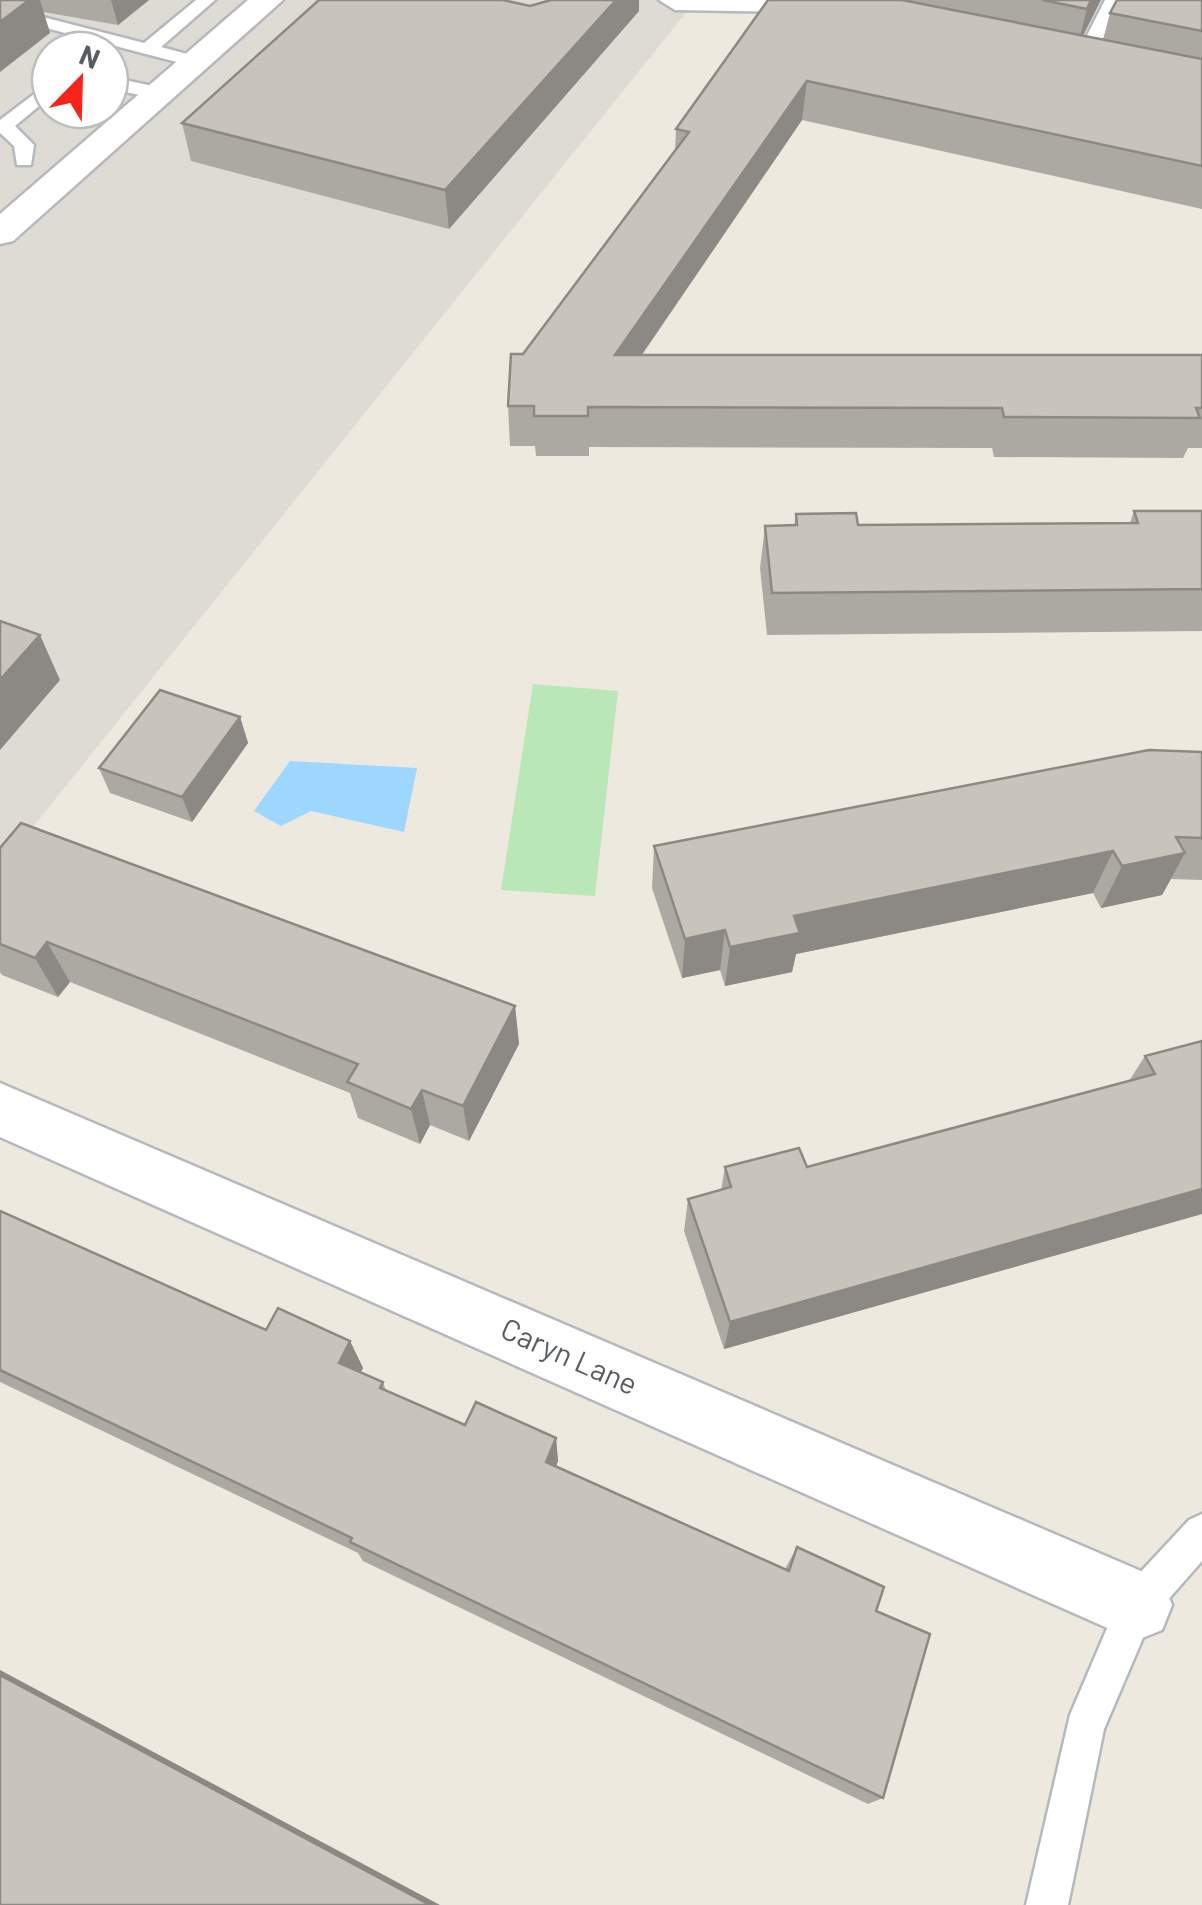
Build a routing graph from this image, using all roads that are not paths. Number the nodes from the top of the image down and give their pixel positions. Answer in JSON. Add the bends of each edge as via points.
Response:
{"nodes":[{"id":1,"x":206,"y":0,"type":"edge"},
{"id":2,"x":267,"y":0,"type":"edge"},
{"id":3,"x":675,"y":0,"type":"edge"},
{"id":4,"x":1114,"y":0,"type":"edge"},
{"id":5,"x":787,"y":1,"type":"edge"},
{"id":6,"x":0,"y":11,"type":"edge"},
{"id":7,"x":878,"y":21,"type":"edge"},
{"id":8,"x":148,"y":50,"type":"junction"},
{"id":9,"x":1045,"y":55,"type":"edge"},
{"id":10,"x":196,"y":62,"type":"junction"},
{"id":11,"x":1082,"y":62,"type":"junction"},
{"id":12,"x":1116,"y":70,"type":"edge"},
{"id":13,"x":130,"y":87,"type":"edge"},
{"id":14,"x":160,"y":94,"type":"junction"},
{"id":15,"x":30,"y":105,"type":"edge"},
{"id":16,"x":0,"y":160,"type":"edge"},
{"id":17,"x":24,"y":161,"type":"junction"},
{"id":18,"x":69,"y":173,"type":"junction"},
{"id":19,"x":0,"y":233,"type":"edge"},
{"id":20,"x":0,"y":1109,"type":"edge"},
{"id":21,"x":1202,"y":1534,"type":"edge"},
{"id":22,"x":1137,"y":1605,"type":"junction"},
{"id":23,"x":1047,"y":1905,"type":"edge"}],
"edges":[{"from":1,"to":8,"type":"lane"},
{"from":2,"to":10,"type":"street"},
{"from":3,"to":5,"type":"street"},
{"from":4,"to":11,"type":"lane"},
{"from":5,"to":7,"type":"street"},
{"from":6,"to":8,"type":"lane"},
{"from":8,"to":10,"type":"lane"},
{"from":9,"to":11,"type":"street"},
{"from":10,"to":14,"type":"street"},
{"from":11,"to":12,"type":"street"},
{"from":13,"to":14,"type":"lane"},
{"from":14,"to":18,"type":"street"},
{"from":15,"to":17,"type":"lane","via":[[4,126],[24,145]]},
{"from":16,"to":17,"type":"lane"},
{"from":17,"to":18,"type":"lane"},
{"from":18,"to":19,"type":"street"},
{"from":20,"to":22,"type":"street","name":"Caryn Lane"},
{"from":21,"to":22,"type":"lane"},
{"from":22,"to":23,"type":"lane","via":[[1084,1729]]}]}
